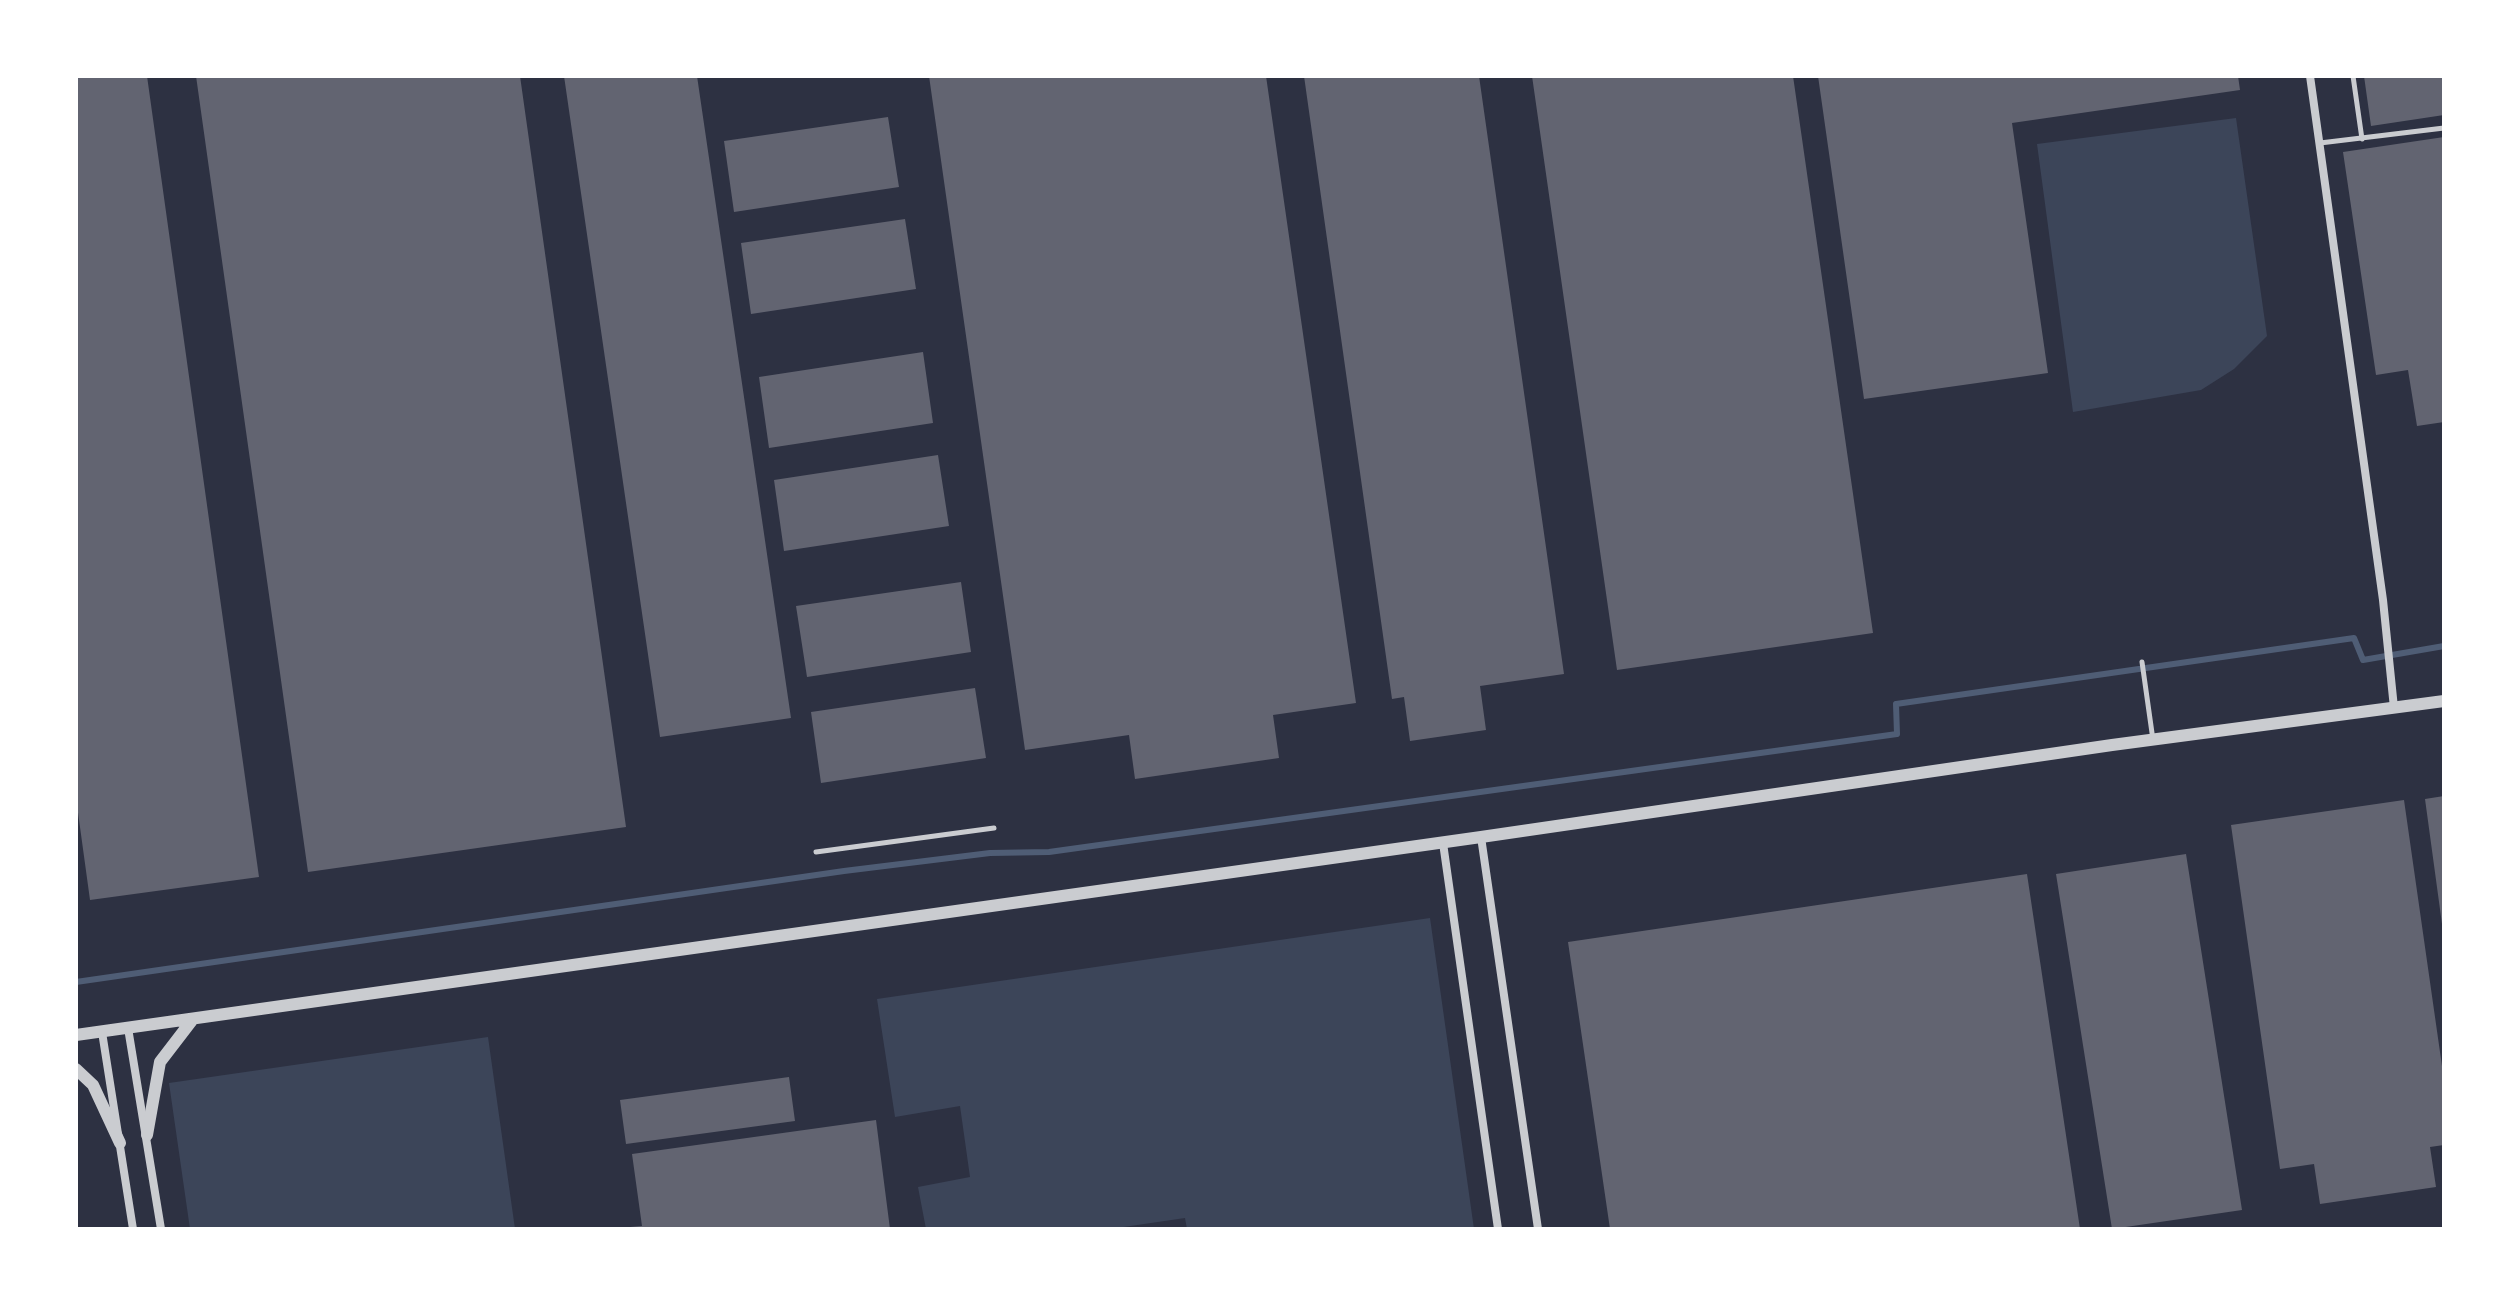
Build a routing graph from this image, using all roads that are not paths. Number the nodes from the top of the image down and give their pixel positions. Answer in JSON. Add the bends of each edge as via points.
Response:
{"nodes":[{"id":1,"x":2310,"y":76,"type":"edge"},
{"id":2,"x":2353,"y":76,"type":"edge"},
{"id":3,"x":2444,"y":128,"type":"edge"},
{"id":4,"x":2362,"y":139,"type":"junction"},
{"id":5,"x":2319,"y":143,"type":"junction"},
{"id":6,"x":2142,"y":662,"type":"dead end"},
{"id":7,"x":2444,"y":701,"type":"edge"},
{"id":8,"x":2394,"y":708,"type":"junction"},
{"id":9,"x":2153,"y":740,"type":"junction"},
{"id":10,"x":994,"y":828,"type":"dead end"},
{"id":11,"x":1481,"y":837,"type":"junction"},
{"id":12,"x":1443,"y":843,"type":"junction"},
{"id":13,"x":816,"y":852,"type":"dead end"},
{"id":14,"x":193,"y":1019,"type":"junction"},
{"id":15,"x":128,"y":1028,"type":"junction"},
{"id":16,"x":102,"y":1032,"type":"junction"},
{"id":17,"x":76,"y":1035,"type":"edge"},
{"id":18,"x":76,"y":1069,"type":"edge"},
{"id":19,"x":147,"y":1135,"type":"junction"},
{"id":20,"x":120,"y":1143,"type":"junction"},
{"id":21,"x":133,"y":1229,"type":"edge"},
{"id":22,"x":161,"y":1229,"type":"edge"},
{"id":23,"x":1498,"y":1229,"type":"edge"},
{"id":24,"x":1538,"y":1229,"type":"edge"}],
"edges":[{"from":1,"to":5,"type":"street"},
{"from":2,"to":4,"type":"lane"},
{"from":3,"to":4,"type":"lane"},
{"from":4,"to":5,"type":"lane"},
{"from":5,"to":8,"type":"street"},
{"from":6,"to":9,"type":"lane"},
{"from":7,"to":8,"type":"street"},
{"from":8,"to":9,"type":"street"},
{"from":9,"to":11,"type":"street"},
{"from":10,"to":13,"type":"lane"},
{"from":11,"to":12,"type":"street"},
{"from":11,"to":24,"type":"street"},
{"from":12,"to":14,"type":"street"},
{"from":12,"to":23,"type":"street"},
{"from":14,"to":15,"type":"street"},
{"from":14,"to":19,"type":"street","via":[[160,1062]]},
{"from":15,"to":16,"type":"street"},
{"from":15,"to":19,"type":"street"},
{"from":16,"to":17,"type":"street"},
{"from":16,"to":20,"type":"street"},
{"from":18,"to":20,"type":"street","via":[[93,1085]]},
{"from":19,"to":22,"type":"street"},
{"from":20,"to":21,"type":"street"}]}
